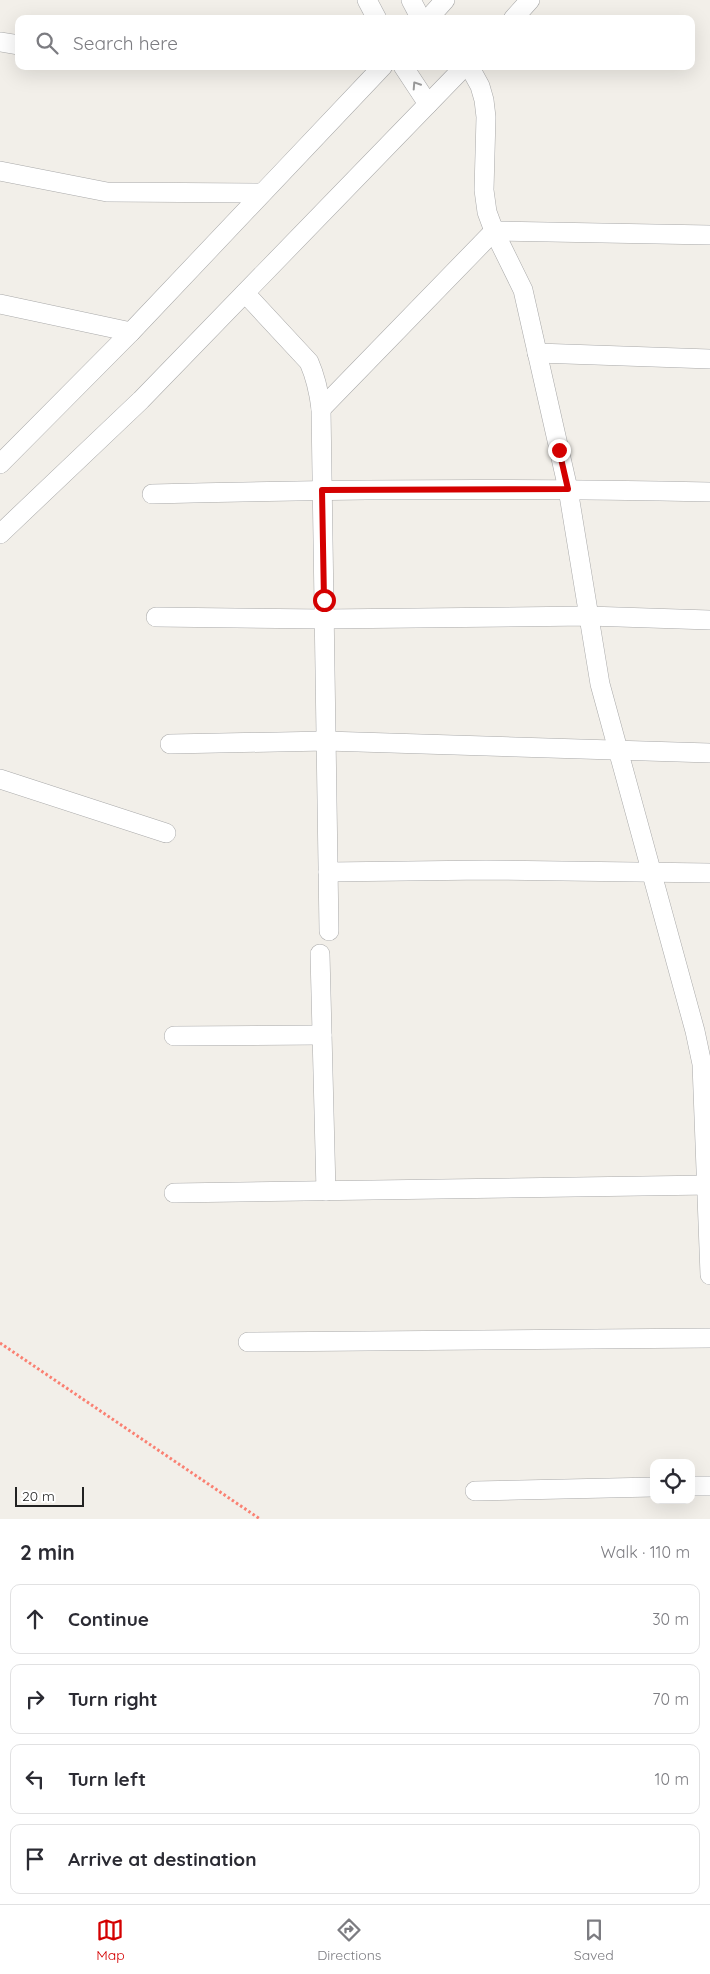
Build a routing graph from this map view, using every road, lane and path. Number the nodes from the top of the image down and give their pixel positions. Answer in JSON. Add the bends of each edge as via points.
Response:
{"nodes":[{"id":1,"x":367,"y":0,"type":"edge"},
{"id":2,"x":411,"y":0,"type":"edge"},
{"id":3,"x":445,"y":0,"type":"edge"},
{"id":4,"x":530,"y":0,"type":"edge"},
{"id":5,"x":375,"y":15,"type":"edge"},
{"id":6,"x":419,"y":15,"type":"edge"},
{"id":7,"x":432,"y":15,"type":"edge"},
{"id":8,"x":517,"y":15,"type":"edge"},
{"id":9,"x":0,"y":42,"type":"edge"},
{"id":10,"x":15,"y":44,"type":"edge"},
{"id":11,"x":379,"y":70,"type":"edge"},
{"id":12,"x":406,"y":70,"type":"edge"},
{"id":13,"x":458,"y":70,"type":"edge"},
{"id":14,"x":460,"y":70,"type":"edge"},
{"id":15,"x":428,"y":104,"type":"junction"},
{"id":16,"x":0,"y":171,"type":"edge"},
{"id":17,"x":262,"y":193,"type":"junction"},
{"id":18,"x":494,"y":231,"type":"junction"},
{"id":19,"x":710,"y":235,"type":"edge"},
{"id":20,"x":245,"y":293,"type":"junction"},
{"id":21,"x":0,"y":304,"type":"edge"},
{"id":22,"x":131,"y":332,"type":"junction"},
{"id":23,"x":537,"y":353,"type":"junction"},
{"id":24,"x":710,"y":359,"type":"edge"},
{"id":25,"x":321,"y":409,"type":"junction"},
{"id":26,"x":0,"y":464,"type":"edge"},
{"id":27,"x":568,"y":489,"type":"junction"},
{"id":28,"x":322,"y":490,"type":"junction"},
{"id":29,"x":710,"y":492,"type":"edge"},
{"id":30,"x":152,"y":494,"type":"dead end"},
{"id":31,"x":0,"y":534,"type":"edge"},
{"id":32,"x":588,"y":616,"type":"junction"},
{"id":33,"x":156,"y":617,"type":"dead end"},
{"id":34,"x":324,"y":618,"type":"junction"},
{"id":35,"x":710,"y":620,"type":"edge"},
{"id":36,"x":326,"y":741,"type":"junction"},
{"id":37,"x":170,"y":744,"type":"dead end"},
{"id":38,"x":618,"y":750,"type":"junction"},
{"id":39,"x":710,"y":753,"type":"edge"},
{"id":40,"x":0,"y":779,"type":"edge"},
{"id":41,"x":166,"y":833,"type":"dead end"},
{"id":42,"x":328,"y":872,"type":"junction"},
{"id":43,"x":651,"y":872,"type":"junction"},
{"id":44,"x":710,"y":873,"type":"edge"},
{"id":45,"x":329,"y":931,"type":"dead end"},
{"id":46,"x":320,"y":954,"type":"dead end"},
{"id":47,"x":322,"y":1035,"type":"junction"},
{"id":48,"x":174,"y":1036,"type":"dead end"},
{"id":49,"x":708,"y":1185,"type":"edge"},
{"id":50,"x":326,"y":1191,"type":"junction"},
{"id":51,"x":174,"y":1193,"type":"dead end"},
{"id":52,"x":710,"y":1274,"type":"edge"},
{"id":53,"x":710,"y":1338,"type":"edge"},
{"id":54,"x":248,"y":1342,"type":"dead end"},
{"id":55,"x":0,"y":1343,"type":"edge"},
{"id":56,"x":695,"y":1486,"type":"edge"},
{"id":57,"x":710,"y":1486,"type":"edge"},
{"id":58,"x":650,"y":1487,"type":"edge"},
{"id":59,"x":476,"y":1491,"type":"dead end"},
{"id":60,"x":260,"y":1519,"type":"edge"}],
"edges":[{"from":1,"to":5,"type":"street"},
{"from":2,"to":6,"type":"street"},
{"from":3,"to":7,"type":"street"},
{"from":4,"to":8,"type":"street"},
{"from":9,"to":10,"type":"street"},
{"from":11,"to":17,"type":"street"},
{"from":15,"to":12,"type":"street","one_way":true},
{"from":13,"to":15,"type":"street"},
{"from":14,"to":18,"type":"street","via":[[480,86],[484,100],[484,190]]},
{"from":15,"to":20,"type":"street"},
{"from":16,"to":17,"type":"street","via":[[107,192]]},
{"from":17,"to":22,"type":"street"},
{"from":18,"to":19,"type":"street"},
{"from":18,"to":23,"type":"street","via":[[523,290]]},
{"from":18,"to":25,"type":"street"},
{"from":20,"to":25,"type":"street","via":[[309,362],[316,376]]},
{"from":20,"to":31,"type":"street","via":[[141,400]]},
{"from":21,"to":22,"type":"street"},
{"from":22,"to":26,"type":"street"},
{"from":23,"to":24,"type":"street"},
{"from":23,"to":27,"type":"street"},
{"from":25,"to":28,"type":"street"},
{"from":27,"to":28,"type":"street"},
{"from":27,"to":29,"type":"street"},
{"from":27,"to":32,"type":"street"},
{"from":28,"to":30,"type":"street"},
{"from":28,"to":34,"type":"street"},
{"from":32,"to":34,"type":"street"},
{"from":32,"to":35,"type":"street"},
{"from":32,"to":38,"type":"street","via":[[600,684]]},
{"from":33,"to":34,"type":"street"},
{"from":34,"to":36,"type":"street"},
{"from":36,"to":37,"type":"street"},
{"from":36,"to":38,"type":"street"},
{"from":36,"to":42,"type":"street"},
{"from":38,"to":39,"type":"street"},
{"from":38,"to":43,"type":"street"},
{"from":40,"to":41,"type":"street"},
{"from":42,"to":43,"type":"street"},
{"from":42,"to":45,"type":"street"},
{"from":43,"to":44,"type":"street"},
{"from":43,"to":49,"type":"street","via":[[702,1064]]},
{"from":46,"to":47,"type":"street"},
{"from":47,"to":48,"type":"street"},
{"from":47,"to":50,"type":"street"},
{"from":49,"to":50,"type":"street"},
{"from":49,"to":52,"type":"street"},
{"from":50,"to":51,"type":"street"},
{"from":53,"to":54,"type":"street"},
{"from":55,"to":60,"type":"path"},
{"from":56,"to":57,"type":"street"},
{"from":58,"to":59,"type":"street"}]}
